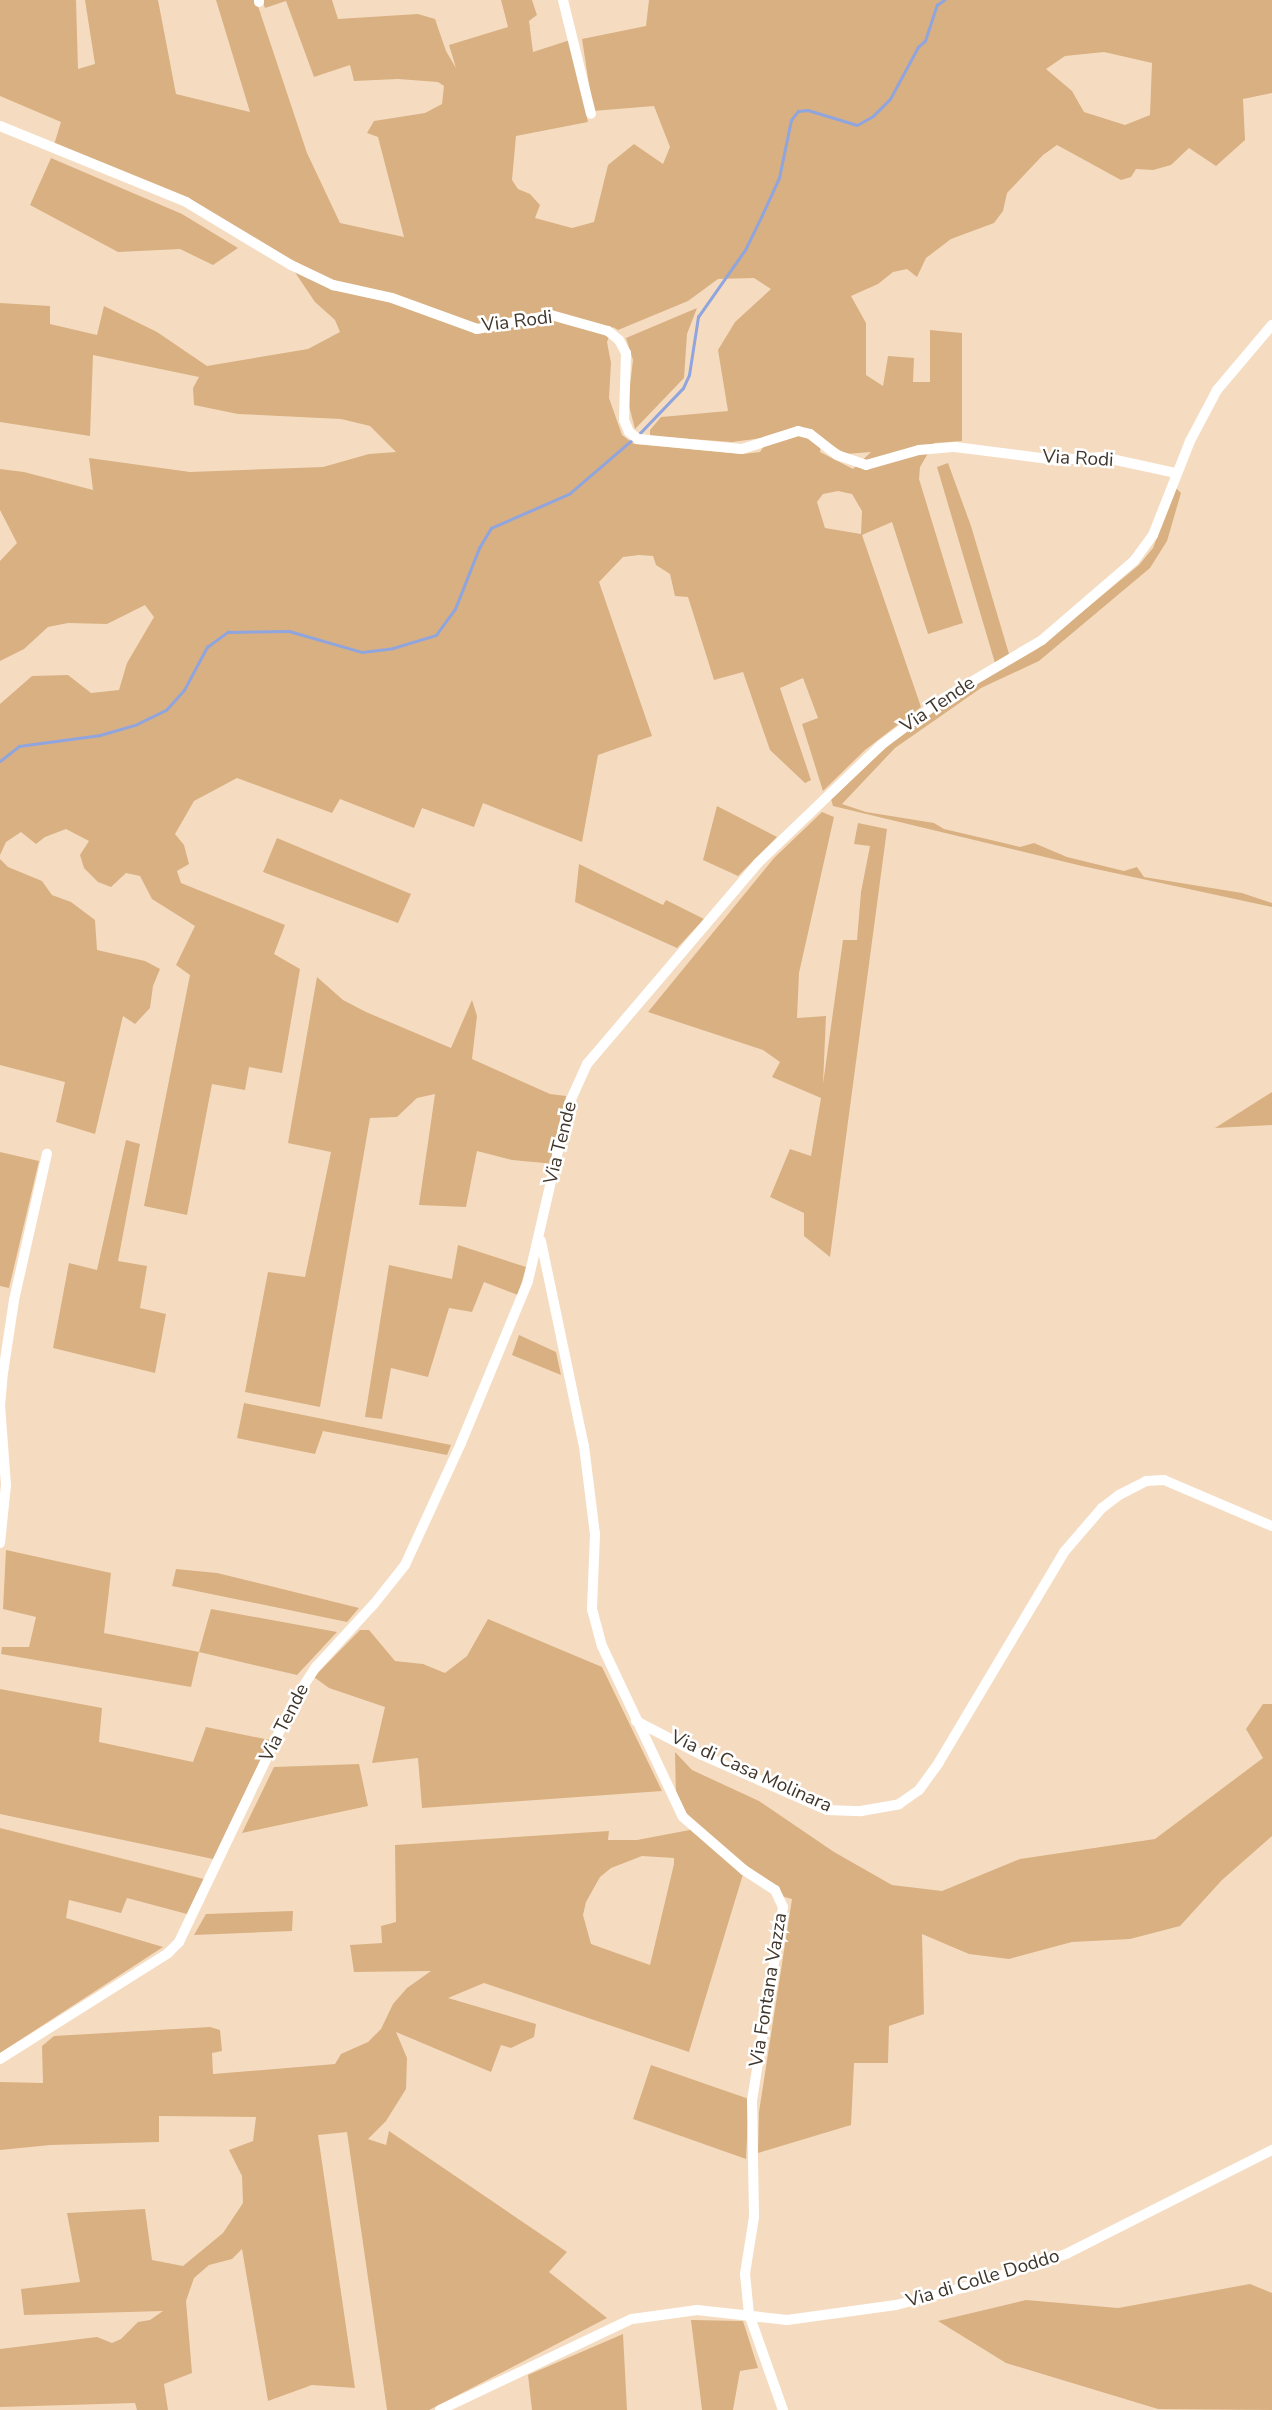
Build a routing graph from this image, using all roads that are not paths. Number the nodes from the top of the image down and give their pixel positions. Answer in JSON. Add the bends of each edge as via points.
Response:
{"nodes":[{"id":1,"x":563,"y":0,"type":"edge"},
{"id":2,"x":591,"y":114,"type":"dead end"},
{"id":3,"x":0,"y":126,"type":"edge"},
{"id":4,"x":1272,"y":325,"type":"edge"},
{"id":5,"x":1177,"y":473,"type":"junction"},
{"id":6,"x":47,"y":1154,"type":"dead end"},
{"id":7,"x":540,"y":1239,"type":"junction"},
{"id":8,"x":1272,"y":1526,"type":"edge"},
{"id":9,"x":0,"y":1543,"type":"edge"},
{"id":10,"x":636,"y":1721,"type":"junction"},
{"id":11,"x":0,"y":2059,"type":"edge"},
{"id":12,"x":1272,"y":2150,"type":"edge"},
{"id":13,"x":749,"y":2314,"type":"junction"},
{"id":14,"x":440,"y":2410,"type":"edge"},
{"id":15,"x":783,"y":2410,"type":"edge"}],
"edges":[{"from":1,"to":2,"type":"street"},
{"from":3,"to":5,"type":"street","name":"Via Rodi","via":[[186,202],[290,265],[333,285],[391,298],[477,329],[551,315],[600,328],[615,337],[626,353],[624,413],[631,435],[742,449],[798,431],[810,434],[837,455],[866,465],[919,450],[955,447],[1056,460],[1102,457]]},
{"from":4,"to":5,"type":"street","name":"Via Tende","via":[[1217,390]]},
{"from":5,"to":7,"type":"street","name":"Via Tende","via":[[1153,535],[1126,569],[1042,640],[934,704],[881,745],[758,863],[597,1049],[569,1104]]},
{"from":6,"to":9,"type":"street","via":[[14,1300],[0,1406],[6,1485]]},
{"from":7,"to":10,"type":"street","via":[[584,1446],[595,1534],[592,1609],[607,1657]]},
{"from":7,"to":11,"type":"street","name":"Via Tende","via":[[528,1281],[461,1443],[404,1564],[316,1667],[295,1699],[186,1932],[169,1953]]},
{"from":8,"to":10,"type":"street","name":"Via di Casa Molinara","via":[[1164,1480],[1146,1481],[1119,1495],[1064,1552],[939,1762],[919,1790],[899,1804],[861,1811],[827,1810]]},
{"from":10,"to":13,"type":"street","name":"Via Fontana Vazza","via":[[683,1817],[744,1870],[775,1890],[783,1907],[752,2101],[754,2217],[745,2274]]},
{"from":12,"to":13,"type":"street","name":"Via di Colle Doddo","via":[[1066,2254],[978,2284],[896,2305],[787,2320]]},
{"from":13,"to":14,"type":"street","name":"Via di Colle Doddo","via":[[697,2310],[632,2319]]},
{"from":13,"to":15,"type":"street","name":"Via Fontana Vazza"}]}
